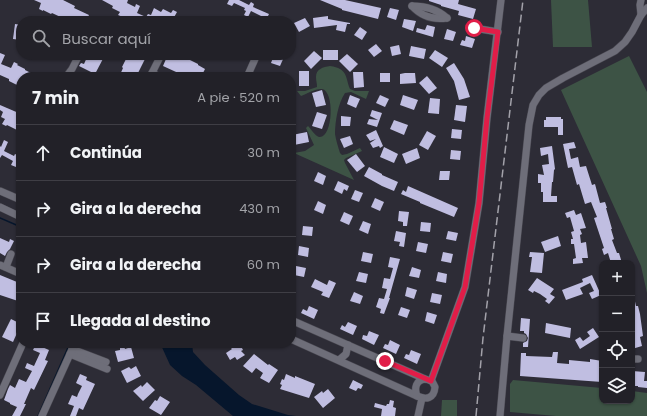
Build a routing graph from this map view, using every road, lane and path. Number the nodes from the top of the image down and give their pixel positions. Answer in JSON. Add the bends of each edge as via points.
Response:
{"nodes":[{"id":1,"x":501,"y":0,"type":"edge"},
{"id":2,"x":641,"y":0,"type":"edge"},
{"id":3,"x":647,"y":8,"type":"edge"},
{"id":4,"x":641,"y":15,"type":"junction"},
{"id":5,"x":474,"y":28,"type":"dead end"},
{"id":6,"x":498,"y":32,"type":"junction"},
{"id":7,"x":76,"y":60,"type":"edge"},
{"id":8,"x":158,"y":60,"type":"edge"},
{"id":9,"x":255,"y":60,"type":"edge"},
{"id":10,"x":70,"y":72,"type":"edge"},
{"id":11,"x":152,"y":72,"type":"edge"},
{"id":12,"x":249,"y":72,"type":"edge"},
{"id":13,"x":0,"y":190,"type":"edge"},
{"id":14,"x":16,"y":198,"type":"edge"},
{"id":15,"x":0,"y":207,"type":"edge"},
{"id":16,"x":16,"y":215,"type":"edge"},
{"id":17,"x":11,"y":254,"type":"dead end"},
{"id":18,"x":3,"y":266,"type":"edge"},
{"id":19,"x":16,"y":272,"type":"edge"},
{"id":20,"x":296,"y":322,"type":"edge"},
{"id":21,"x":507,"y":336,"type":"junction"},
{"id":22,"x":523,"y":338,"type":"dead end"},
{"id":23,"x":296,"y":341,"type":"edge"},
{"id":24,"x":348,"y":345,"type":"junction"},
{"id":25,"x":21,"y":348,"type":"edge"},
{"id":26,"x":72,"y":349,"type":"edge"},
{"id":27,"x":339,"y":360,"type":"junction"},
{"id":28,"x":106,"y":366,"type":"dead end"},
{"id":29,"x":428,"y":380,"type":"junction"},
{"id":30,"x":0,"y":394,"type":"edge"},
{"id":31,"x":419,"y":397,"type":"junction"},
{"id":32,"x":42,"y":416,"type":"edge"},
{"id":33,"x":418,"y":416,"type":"edge"},
{"id":34,"x":500,"y":416,"type":"edge"}],
"edges":[{"from":1,"to":6,"type":"street"},
{"from":2,"to":4,"type":"street"},
{"from":3,"to":4,"type":"street"},
{"from":4,"to":21,"type":"street","via":[[625,42],[615,51],[546,88],[533,105]]},
{"from":5,"to":6,"type":"street"},
{"from":6,"to":29,"type":"street","via":[[479,203],[465,287]]},
{"from":7,"to":10,"type":"street"},
{"from":8,"to":11,"type":"street"},
{"from":9,"to":12,"type":"street"},
{"from":13,"to":14,"type":"street"},
{"from":15,"to":16,"type":"street"},
{"from":17,"to":18,"type":"street"},
{"from":18,"to":19,"type":"street"},
{"from":20,"to":24,"type":"street"},
{"from":21,"to":22,"type":"street"},
{"from":21,"to":34,"type":"street"},
{"from":23,"to":27,"type":"street"},
{"from":24,"to":27,"type":"street","via":[[346,354]]},
{"from":24,"to":29,"type":"street"},
{"from":25,"to":30,"type":"street"},
{"from":26,"to":28,"type":"street"},
{"from":26,"to":32,"type":"street"},
{"from":27,"to":31,"type":"street"},
{"from":29,"to":31,"type":"street","via":[[416,384]]},
{"from":29,"to":31,"type":"street","via":[[434,384],[434,394],[428,398]]},
{"from":31,"to":33,"type":"street"}]}
